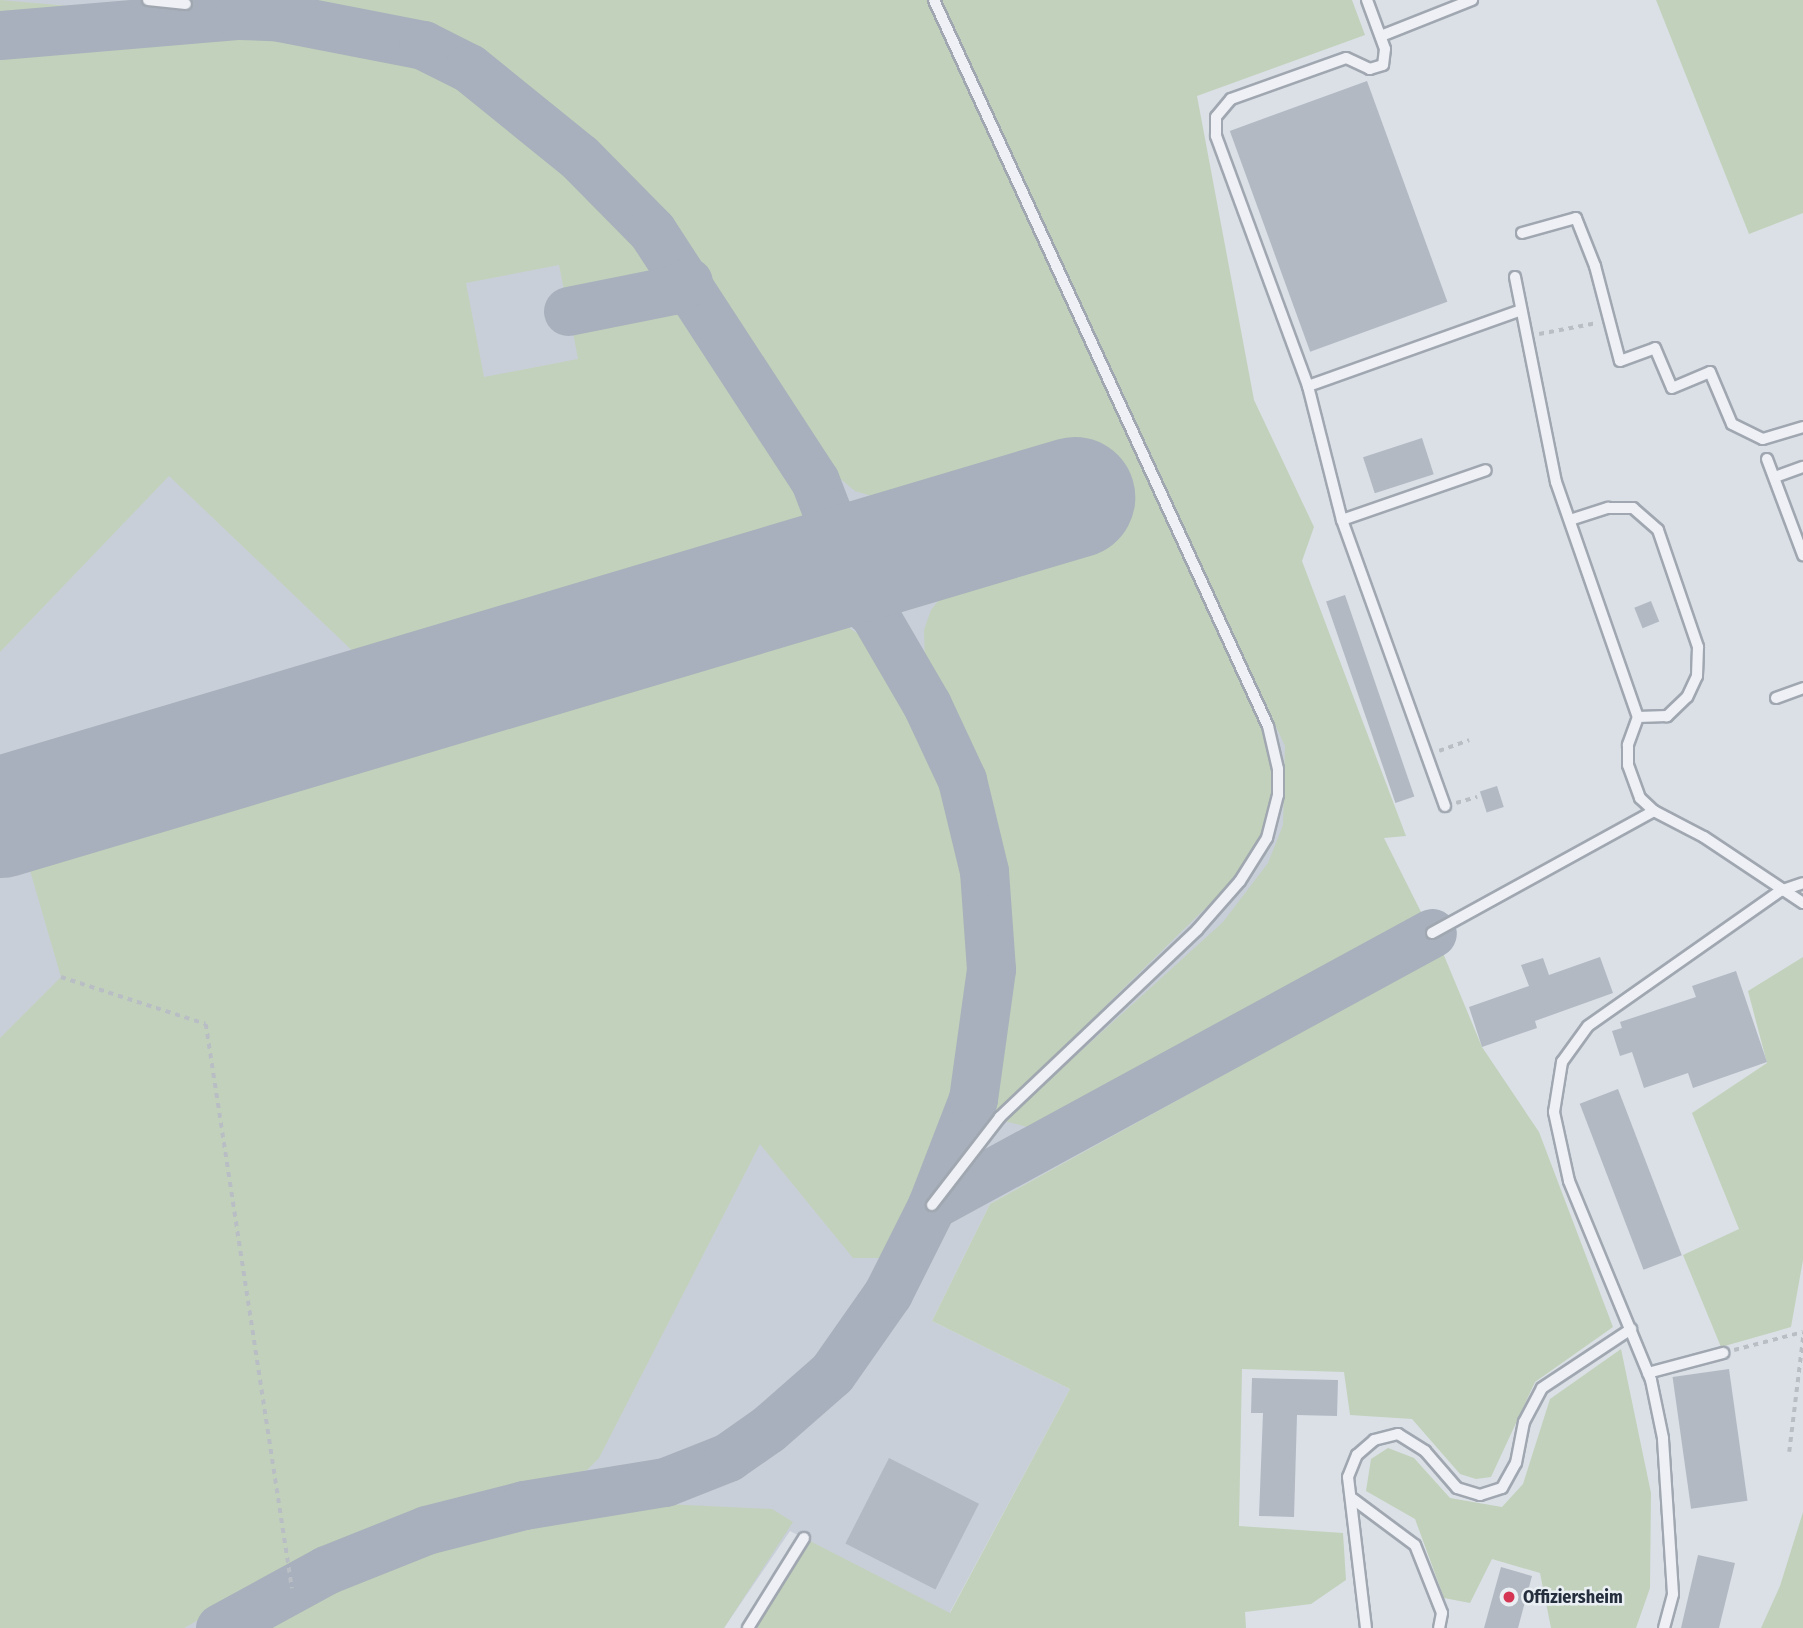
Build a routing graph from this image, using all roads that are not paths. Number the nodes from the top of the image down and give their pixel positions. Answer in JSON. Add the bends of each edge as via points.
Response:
{"nodes":[{"id":1,"x":148,"y":0,"type":"edge"},
{"id":2,"x":933,"y":0,"type":"edge"},
{"id":3,"x":1367,"y":0,"type":"edge"},
{"id":4,"x":1468,"y":1,"type":"edge"},
{"id":5,"x":186,"y":4,"type":"dead end"},
{"id":6,"x":1381,"y":36,"type":"junction"},
{"id":7,"x":1522,"y":233,"type":"dead end"},
{"id":8,"x":1515,"y":277,"type":"dead end"},
{"id":9,"x":1521,"y":310,"type":"junction"},
{"id":10,"x":1308,"y":386,"type":"junction"},
{"id":11,"x":1803,"y":427,"type":"edge"},
{"id":12,"x":1767,"y":459,"type":"dead end"},
{"id":13,"x":1803,"y":467,"type":"edge"},
{"id":14,"x":1486,"y":470,"type":"dead end"},
{"id":15,"x":1775,"y":477,"type":"junction"},
{"id":16,"x":1342,"y":520,"type":"junction"},
{"id":17,"x":1570,"y":520,"type":"junction"},
{"id":18,"x":1803,"y":555,"type":"edge"},
{"id":19,"x":1803,"y":688,"type":"edge"},
{"id":20,"x":1776,"y":698,"type":"dead end"},
{"id":21,"x":1639,"y":717,"type":"junction"},
{"id":22,"x":1445,"y":806,"type":"road end"},
{"id":23,"x":1654,"y":811,"type":"junction"},
{"id":24,"x":1803,"y":883,"type":"edge"},
{"id":25,"x":1780,"y":891,"type":"junction"},
{"id":26,"x":1803,"y":903,"type":"edge"},
{"id":27,"x":1432,"y":933,"type":"dead end"},
{"id":28,"x":932,"y":1205,"type":"dead end"},
{"id":29,"x":1631,"y":1329,"type":"junction"},
{"id":30,"x":1723,"y":1353,"type":"road end"},
{"id":31,"x":1648,"y":1373,"type":"junction"},
{"id":32,"x":1353,"y":1499,"type":"junction"},
{"id":33,"x":804,"y":1538,"type":"dead end"},
{"id":34,"x":748,"y":1628,"type":"edge"},
{"id":35,"x":1366,"y":1628,"type":"edge"},
{"id":36,"x":1438,"y":1628,"type":"edge"},
{"id":37,"x":1664,"y":1628,"type":"edge"}],
"edges":[{"from":1,"to":5,"type":"lane"},
{"from":2,"to":28,"type":"lane","via":[[1268,726],[1278,769],[1278,794],[1267,838],[1240,881],[1197,930],[1000,1117]]},
{"from":3,"to":6,"type":"lane"},
{"from":4,"to":6,"type":"lane"},
{"from":6,"to":10,"type":"lane","via":[[1383,65],[1370,68],[1346,58],[1231,99],[1216,117],[1216,136]]},
{"from":7,"to":11,"type":"lane","via":[[1576,218],[1620,361],[1655,348],[1672,388],[1710,372],[1732,424],[1763,439]]},
{"from":8,"to":9,"type":"lane"},
{"from":9,"to":10,"type":"lane"},
{"from":9,"to":17,"type":"lane","via":[[1556,482]]},
{"from":10,"to":16,"type":"lane"},
{"from":12,"to":15,"type":"lane"},
{"from":13,"to":15,"type":"lane"},
{"from":14,"to":16,"type":"lane"},
{"from":15,"to":18,"type":"lane"},
{"from":16,"to":22,"type":"lane"},
{"from":17,"to":21,"type":"lane"},
{"from":17,"to":21,"type":"lane","via":[[1608,508],[1633,508],[1658,530],[1698,647],[1697,676],[1687,697],[1667,716]]},
{"from":19,"to":20,"type":"lane"},
{"from":21,"to":23,"type":"lane","via":[[1628,745],[1628,765],[1640,798]]},
{"from":23,"to":25,"type":"lane","via":[[1704,836]]},
{"from":23,"to":27,"type":"lane"},
{"from":24,"to":25,"type":"lane"},
{"from":25,"to":26,"type":"lane"},
{"from":25,"to":29,"type":"lane","via":[[1588,1027],[1562,1062],[1553,1112],[1569,1181]]},
{"from":29,"to":31,"type":"lane"},
{"from":29,"to":32,"type":"lane","via":[[1542,1388],[1524,1422],[1516,1463],[1502,1488],[1480,1495],[1457,1488],[1425,1451],[1398,1434],[1374,1440],[1357,1455],[1348,1477]]},
{"from":30,"to":31,"type":"lane"},
{"from":31,"to":37,"type":"lane","via":[[1664,1438],[1672,1548],[1673,1594]]},
{"from":32,"to":35,"type":"lane"},
{"from":32,"to":36,"type":"lane","via":[[1415,1545],[1442,1613]]},
{"from":33,"to":34,"type":"lane"}]}
